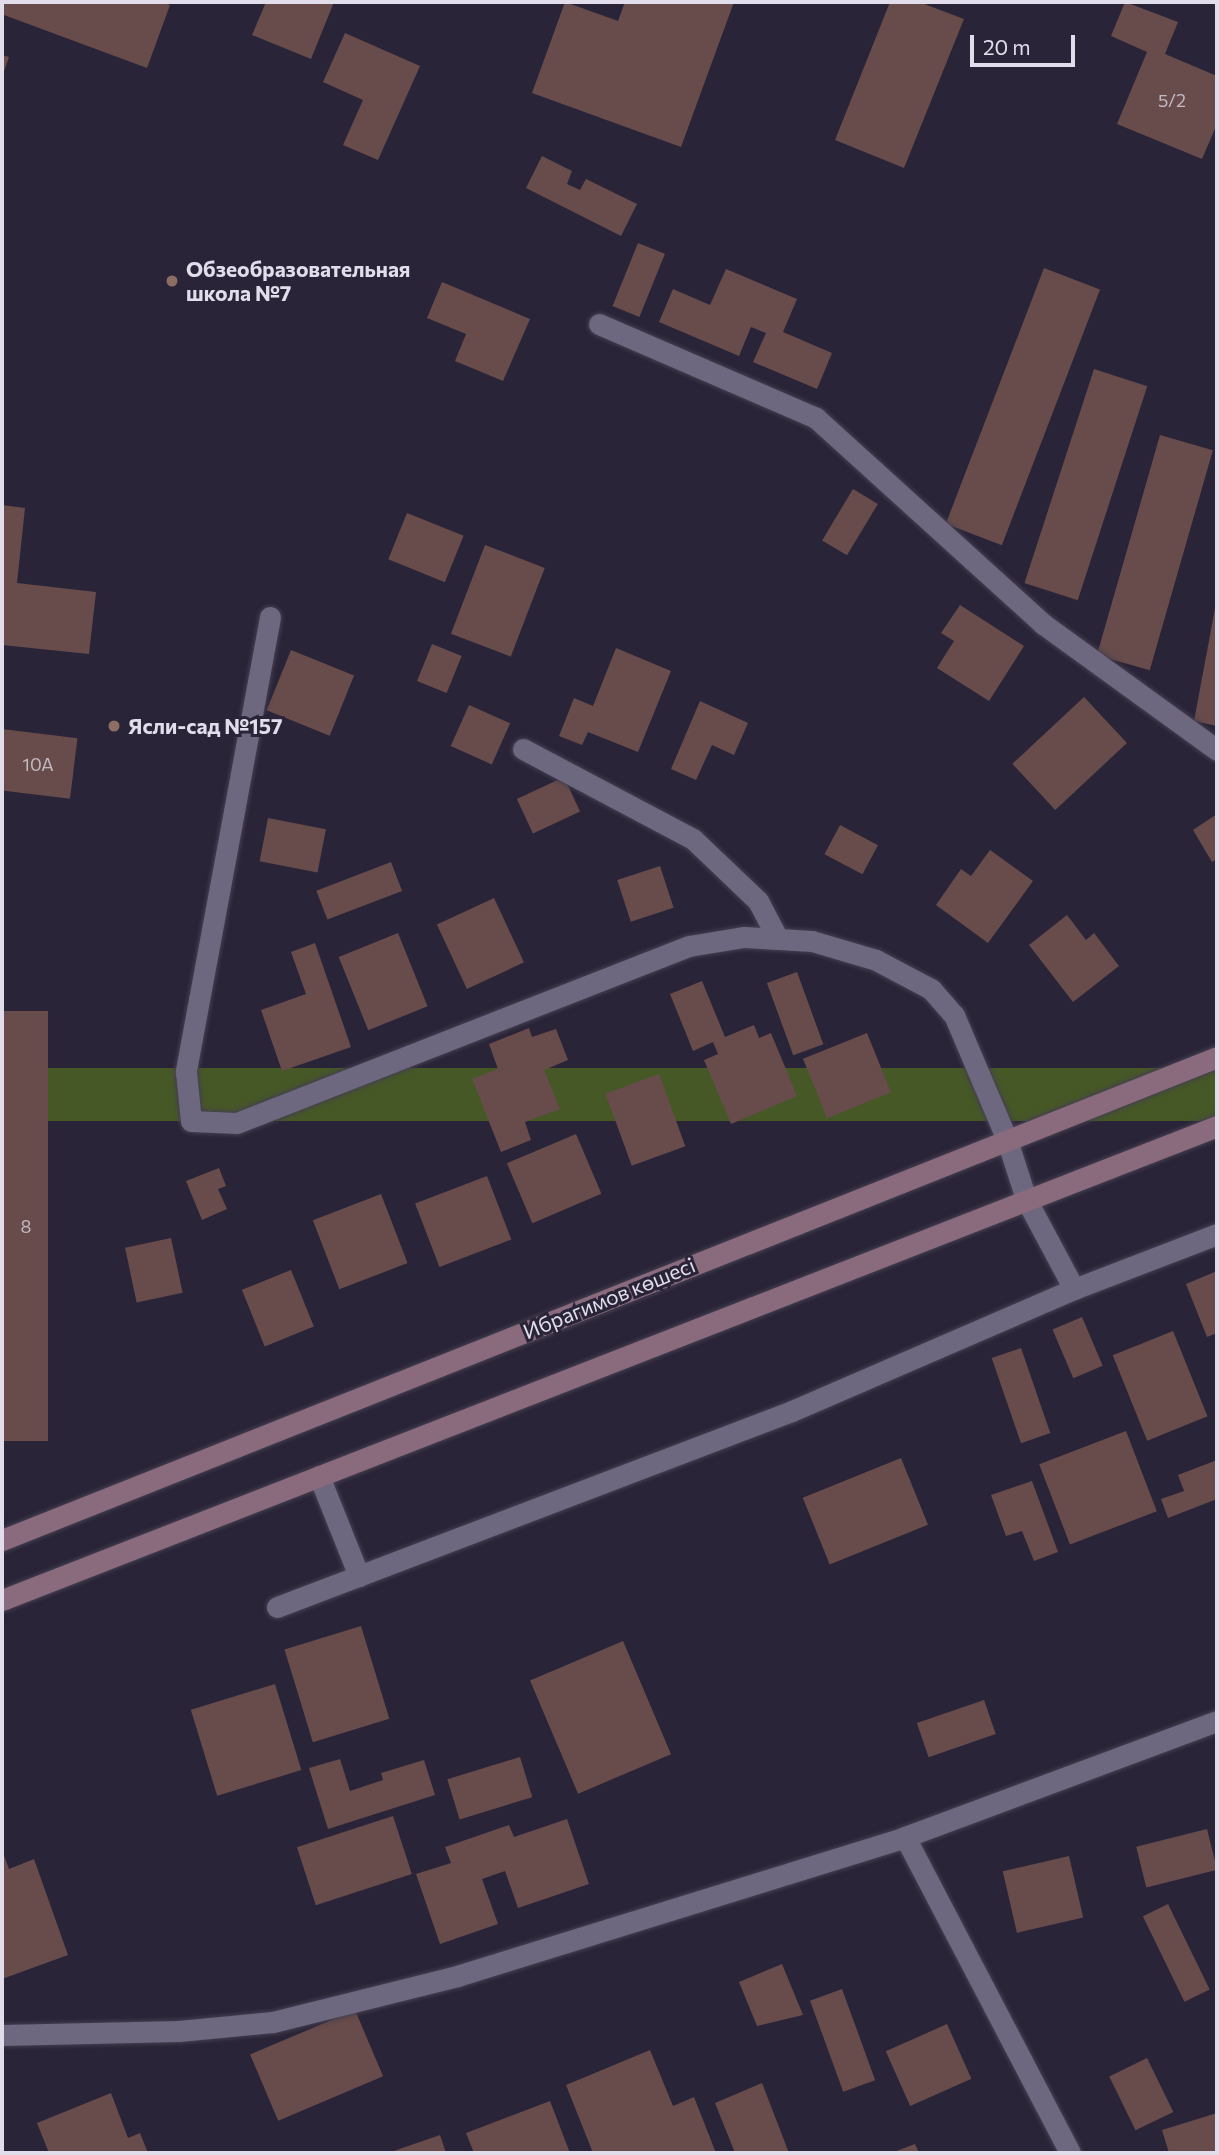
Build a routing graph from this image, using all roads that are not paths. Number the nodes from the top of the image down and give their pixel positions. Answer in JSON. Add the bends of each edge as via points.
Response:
{"nodes":[{"id":1,"x":599,"y":324,"type":"dead end"},
{"id":2,"x":270,"y":617,"type":"dead end"},
{"id":3,"x":523,"y":749,"type":"dead end"},
{"id":4,"x":1217,"y":750,"type":"edge"},
{"id":5,"x":778,"y":939,"type":"junction"},
{"id":6,"x":1217,"y":1057,"type":"edge"},
{"id":7,"x":1217,"y":1126,"type":"edge"},
{"id":8,"x":1007,"y":1140,"type":"junction"},
{"id":9,"x":1027,"y":1199,"type":"junction"},
{"id":10,"x":1217,"y":1234,"type":"edge"},
{"id":11,"x":1074,"y":1289,"type":"junction"},
{"id":12,"x":319,"y":1476,"type":"junction"},
{"id":13,"x":2,"y":1540,"type":"edge"},
{"id":14,"x":359,"y":1576,"type":"junction"},
{"id":15,"x":2,"y":1600,"type":"edge"},
{"id":16,"x":277,"y":1607,"type":"dead end"},
{"id":17,"x":1217,"y":1721,"type":"edge"},
{"id":18,"x":905,"y":1837,"type":"junction"},
{"id":19,"x":2,"y":2035,"type":"edge"},
{"id":20,"x":1069,"y":2153,"type":"edge"}],
"edges":[{"from":1,"to":4,"type":"street","via":[[816,418],[1043,624]]},
{"from":2,"to":5,"type":"street","via":[[186,1072],[191,1121],[237,1123],[689,946],[744,937]]},
{"from":3,"to":5,"type":"street","via":[[693,839],[758,901]]},
{"from":5,"to":8,"type":"street","via":[[813,941],[876,960],[931,989],[954,1015]]},
{"from":6,"to":8,"type":"street","name":"Ибрагимов көшесі"},
{"from":7,"to":9,"type":"street"},
{"from":8,"to":9,"type":"street"},
{"from":8,"to":13,"type":"street","name":"Ибрагимов көшесі"},
{"from":9,"to":11,"type":"street"},
{"from":9,"to":12,"type":"street"},
{"from":10,"to":11,"type":"street"},
{"from":11,"to":14,"type":"street","via":[[793,1411]]},
{"from":12,"to":14,"type":"street"},
{"from":12,"to":15,"type":"street"},
{"from":14,"to":16,"type":"street"},
{"from":17,"to":18,"type":"street"},
{"from":18,"to":19,"type":"street","via":[[457,1976],[273,2022],[179,2031]]},
{"from":18,"to":20,"type":"street"}]}
